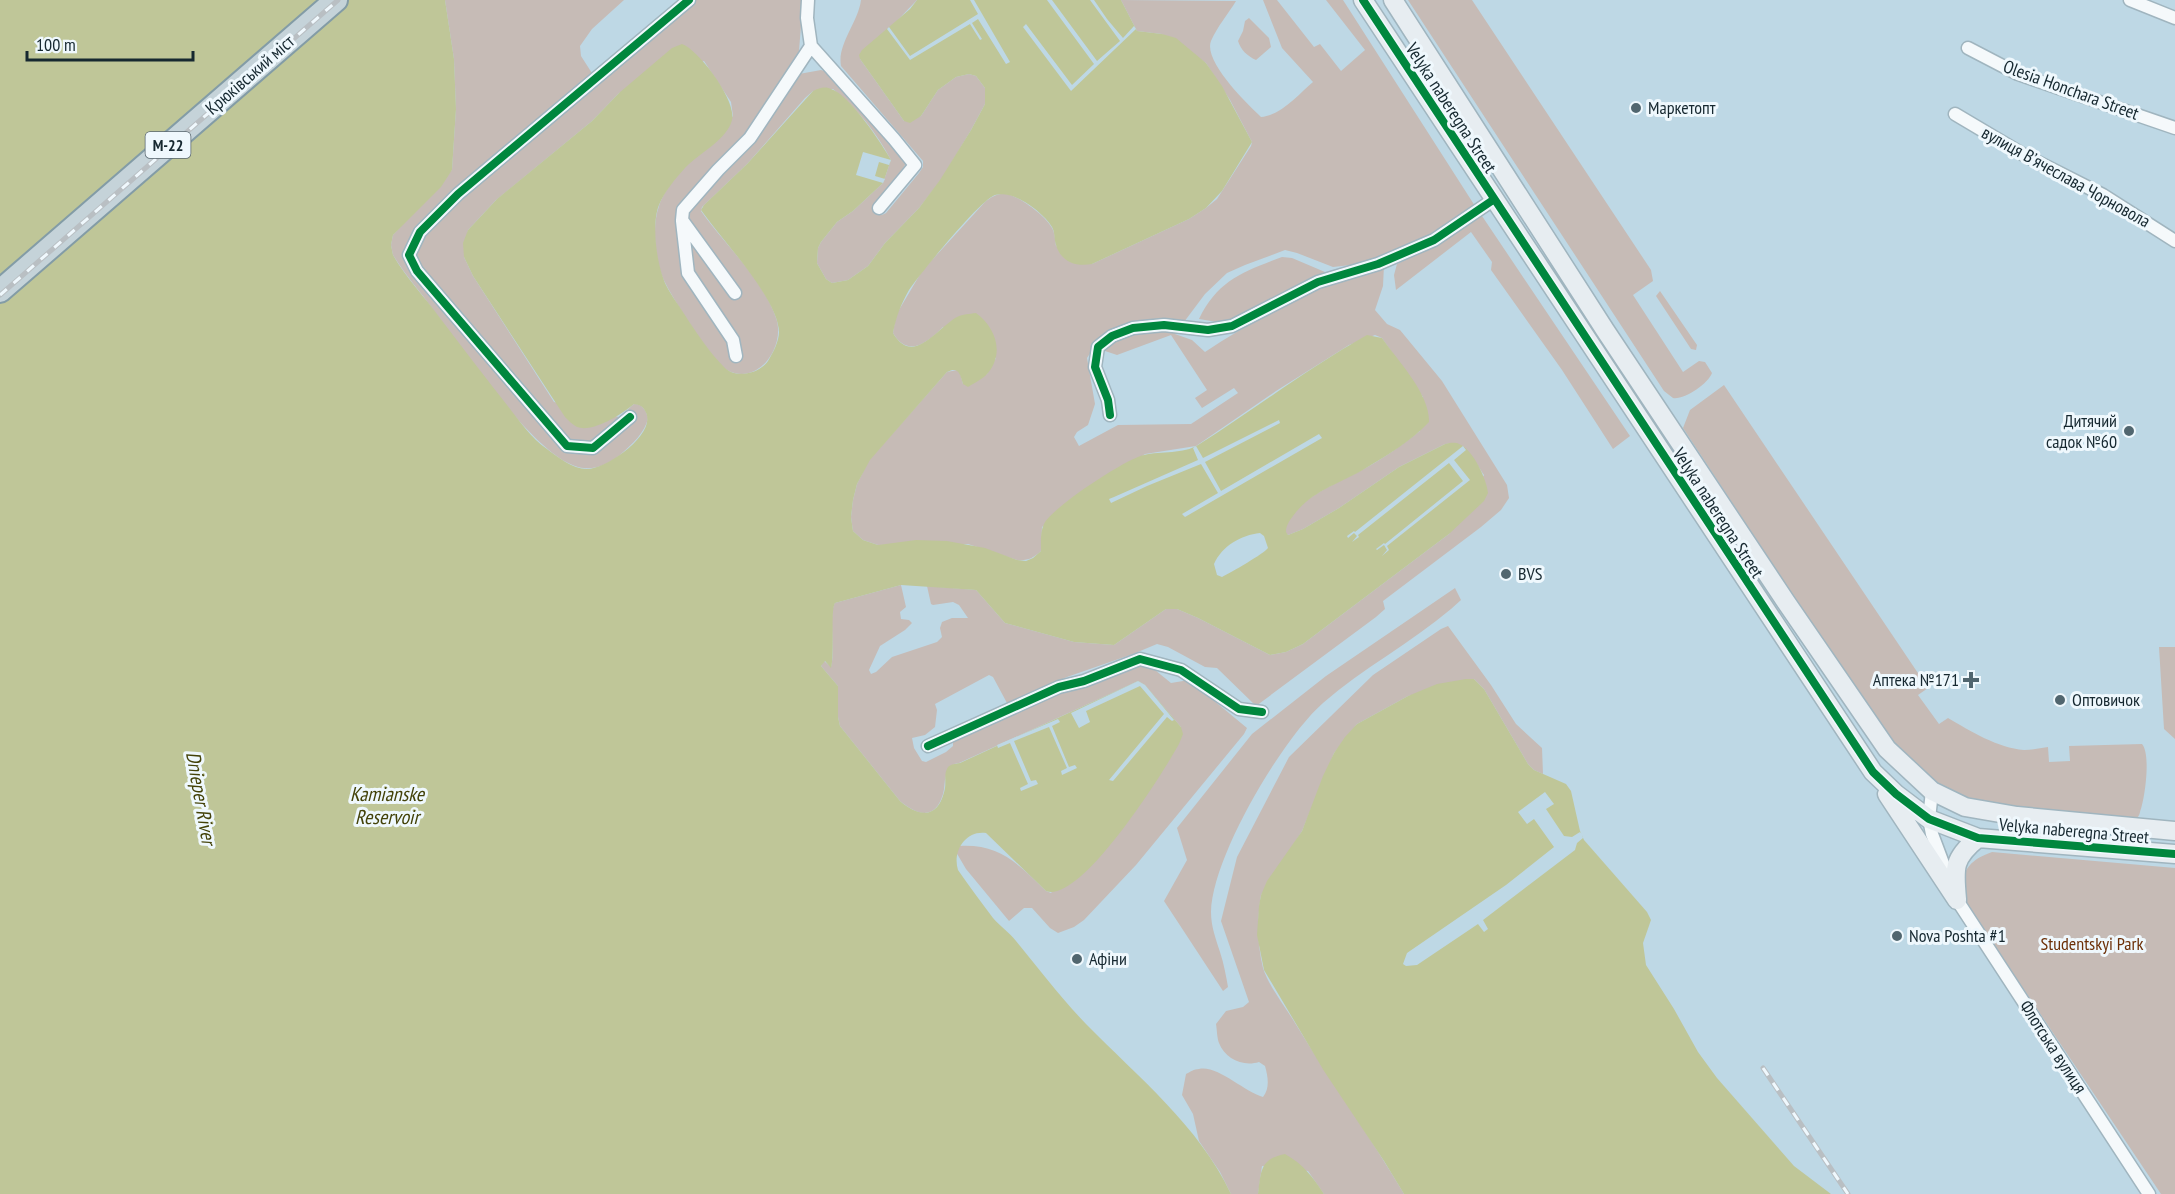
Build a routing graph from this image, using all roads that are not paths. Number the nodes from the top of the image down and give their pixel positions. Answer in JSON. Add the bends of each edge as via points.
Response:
{"nodes":[{"id":1,"x":336,"y":0,"type":"edge"},
{"id":2,"x":689,"y":0,"type":"edge"},
{"id":3,"x":808,"y":0,"type":"edge"},
{"id":4,"x":1363,"y":0,"type":"edge"},
{"id":5,"x":1393,"y":0,"type":"edge"},
{"id":6,"x":2130,"y":0,"type":"edge"},
{"id":7,"x":2175,"y":18,"type":"edge"},
{"id":8,"x":811,"y":46,"type":"junction"},
{"id":9,"x":1968,"y":48,"type":"dead end"},
{"id":10,"x":1955,"y":114,"type":"dead end"},
{"id":11,"x":2175,"y":128,"type":"edge"},
{"id":12,"x":1494,"y":200,"type":"junction"},
{"id":13,"x":879,"y":208,"type":"dead end"},
{"id":14,"x":682,"y":220,"type":"junction"},
{"id":15,"x":2175,"y":241,"type":"edge"},
{"id":16,"x":0,"y":291,"type":"edge"},
{"id":17,"x":735,"y":293,"type":"dead end"},
{"id":18,"x":736,"y":356,"type":"dead end"},
{"id":19,"x":1110,"y":415,"type":"dead end"},
{"id":20,"x":630,"y":417,"type":"dead end"},
{"id":21,"x":1262,"y":712,"type":"dead end"},
{"id":22,"x":928,"y":746,"type":"dead end"},
{"id":23,"x":1873,"y":772,"type":"junction"},
{"id":24,"x":1932,"y":791,"type":"junction"},
{"id":25,"x":1929,"y":819,"type":"junction"},
{"id":26,"x":2175,"y":831,"type":"edge"},
{"id":27,"x":1978,"y":838,"type":"junction"},
{"id":28,"x":2175,"y":854,"type":"edge"},
{"id":29,"x":1957,"y":900,"type":"junction"},
{"id":30,"x":2149,"y":1194,"type":"edge"}],
"edges":[{"from":1,"to":16,"type":"highway","name":"Крюківський міст","number":"М-22"},
{"from":2,"to":20,"type":"street","via":[[458,194],[420,232],[409,255],[417,271],[567,446],[593,448]]},
{"from":3,"to":8,"type":"street"},
{"from":4,"to":12,"type":"street","name":"Velyka naberegna Street"},
{"from":5,"to":24,"type":"street","name":"Velyka naberegna Street","via":[[1792,611],[1887,750]]},
{"from":6,"to":7,"type":"street"},
{"from":8,"to":13,"type":"street","via":[[915,165]]},
{"from":8,"to":14,"type":"street","via":[[750,138],[683,210]]},
{"from":9,"to":11,"type":"street","name":"Olesia Honchara Street","via":[[2018,74]]},
{"from":10,"to":15,"type":"street","name":"вулиця Вʼячеслава Чорновола","via":[[2103,195]]},
{"from":12,"to":19,"type":"street","via":[[1434,240],[1378,264],[1318,282],[1232,326],[1209,330],[1164,325],[1133,328],[1112,336],[1098,347],[1095,367]]},
{"from":12,"to":23,"type":"street","name":"Velyka naberegna Street"},
{"from":14,"to":17,"type":"street"},
{"from":14,"to":18,"type":"street","via":[[688,273],[733,340]]},
{"from":21,"to":22,"type":"street","via":[[1239,709],[1181,670],[1140,659],[1059,687]]},
{"from":23,"to":25,"type":"street","name":"Velyka naberegna Street"},
{"from":23,"to":29,"type":"street"},
{"from":24,"to":25,"type":"street"},
{"from":24,"to":26,"type":"street","name":"Velyka naberegna Street","via":[[1965,807],[2017,816]]},
{"from":25,"to":27,"type":"street","name":"Velyka naberegna Street"},
{"from":25,"to":29,"type":"street","name":"Флотська вулиця"},
{"from":27,"to":28,"type":"street","name":"Velyka naberegna Street"},
{"from":27,"to":29,"type":"street","via":[[1956,863]]},
{"from":29,"to":30,"type":"street","name":"Флотська вулиця"}]}
